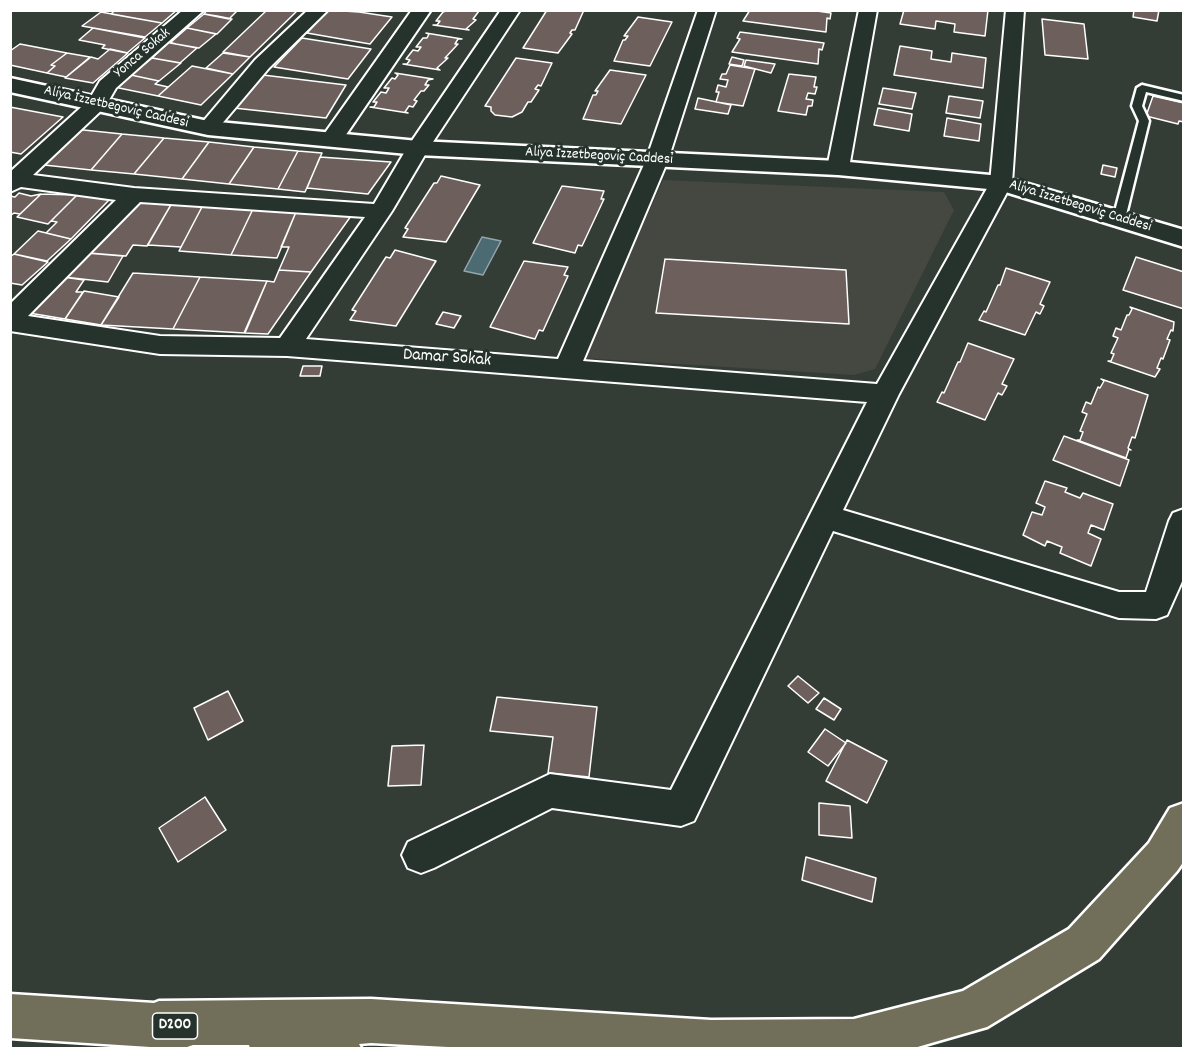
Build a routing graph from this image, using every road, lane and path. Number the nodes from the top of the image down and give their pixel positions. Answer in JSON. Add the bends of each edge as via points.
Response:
{"nodes":[{"id":1,"x":195,"y":10,"type":"edge"},
{"id":2,"x":319,"y":10,"type":"edge"},
{"id":3,"x":422,"y":10,"type":"edge"},
{"id":4,"x":511,"y":10,"type":"edge"},
{"id":5,"x":707,"y":10,"type":"edge"},
{"id":6,"x":868,"y":10,"type":"edge"},
{"id":7,"x":1015,"y":10,"type":"edge"},
{"id":8,"x":10,"y":85,"type":"edge"},
{"id":9,"x":1184,"y":98,"type":"edge"},
{"id":10,"x":98,"y":103,"type":"junction"},
{"id":11,"x":208,"y":128,"type":"junction"},
{"id":12,"x":331,"y":140,"type":"junction"},
{"id":13,"x":418,"y":148,"type":"junction"},
{"id":14,"x":657,"y":160,"type":"junction"},
{"id":15,"x":838,"y":168,"type":"junction"},
{"id":16,"x":13,"y":182,"type":"edge"},
{"id":17,"x":1001,"y":183,"type":"junction"},
{"id":18,"x":134,"y":195,"type":"junction"},
{"id":19,"x":381,"y":211,"type":"junction"},
{"id":20,"x":1119,"y":219,"type":"junction"},
{"id":21,"x":1184,"y":239,"type":"edge"},
{"id":22,"x":10,"y":321,"type":"edge"},
{"id":23,"x":287,"y":347,"type":"junction"},
{"id":24,"x":567,"y":368,"type":"junction"},
{"id":25,"x":885,"y":394,"type":"junction"},
{"id":26,"x":825,"y":517,"type":"junction"},
{"id":27,"x":1184,"y":521,"type":"edge"},
{"id":28,"x":1184,"y":822,"type":"edge"},
{"id":29,"x":421,"y":855,"type":"dead end"},
{"id":30,"x":10,"y":1016,"type":"edge"},
{"id":31,"x":159,"y":1023,"type":"junction"},
{"id":32,"x":338,"y":1048,"type":"edge"}],
"edges":[{"from":1,"to":10,"type":"street","name":"Yonca Sokak","via":[[107,85]]},
{"from":2,"to":11,"type":"street","via":[[262,64]]},
{"from":3,"to":12,"type":"street"},
{"from":4,"to":13,"type":"street"},
{"from":5,"to":14,"type":"street"},
{"from":6,"to":15,"type":"street"},
{"from":7,"to":17,"type":"street"},
{"from":8,"to":10,"type":"street","name":"Aliya İzzetbegoviç Caddesi"},
{"from":9,"to":20,"type":"lane","via":[[1142,88],[1137,106],[1144,121]]},
{"from":10,"to":11,"type":"street","name":"Aliya İzzetbegoviç Caddesi"},
{"from":10,"to":16,"type":"street","name":"Yonca Sokak"},
{"from":11,"to":12,"type":"street","name":"Aliya İzzetbegoviç Caddesi"},
{"from":12,"to":13,"type":"street","name":"Aliya İzzetbegoviç Caddesi"},
{"from":13,"to":14,"type":"street","name":"Aliya İzzetbegoviç Caddesi"},
{"from":13,"to":19,"type":"street"},
{"from":14,"to":15,"type":"street","name":"Aliya İzzetbegoviç Caddesi"},
{"from":14,"to":24,"type":"street"},
{"from":15,"to":17,"type":"street","name":"Aliya İzzetbegoviç Caddesi"},
{"from":16,"to":18,"type":"street"},
{"from":17,"to":20,"type":"street","name":"Aliya İzzetbegoviç Caddesi"},
{"from":17,"to":25,"type":"street"},
{"from":18,"to":19,"type":"street"},
{"from":18,"to":22,"type":"street"},
{"from":19,"to":23,"type":"street"},
{"from":20,"to":21,"type":"street","name":"Aliya İzzetbegoviç Caddesi"},
{"from":22,"to":23,"type":"street","name":"Damar Sokak","via":[[160,345]]},
{"from":23,"to":24,"type":"street","name":"Damar Sokak"},
{"from":24,"to":25,"type":"street","name":"Damar Sokak"},
{"from":25,"to":26,"type":"street"},
{"from":26,"to":27,"type":"street","via":[[1119,605],[1156,606]]},
{"from":26,"to":29,"type":"street","via":[[681,809],[550,791]]},
{"from":28,"to":31,"type":"highway","via":[[1163,857],[1084,944],[971,1011],[854,1042],[711,1043],[371,1021]]},
{"from":30,"to":31,"type":"highway","number":"D200"},
{"from":31,"to":32,"type":"highway","number":"D200"}]}
